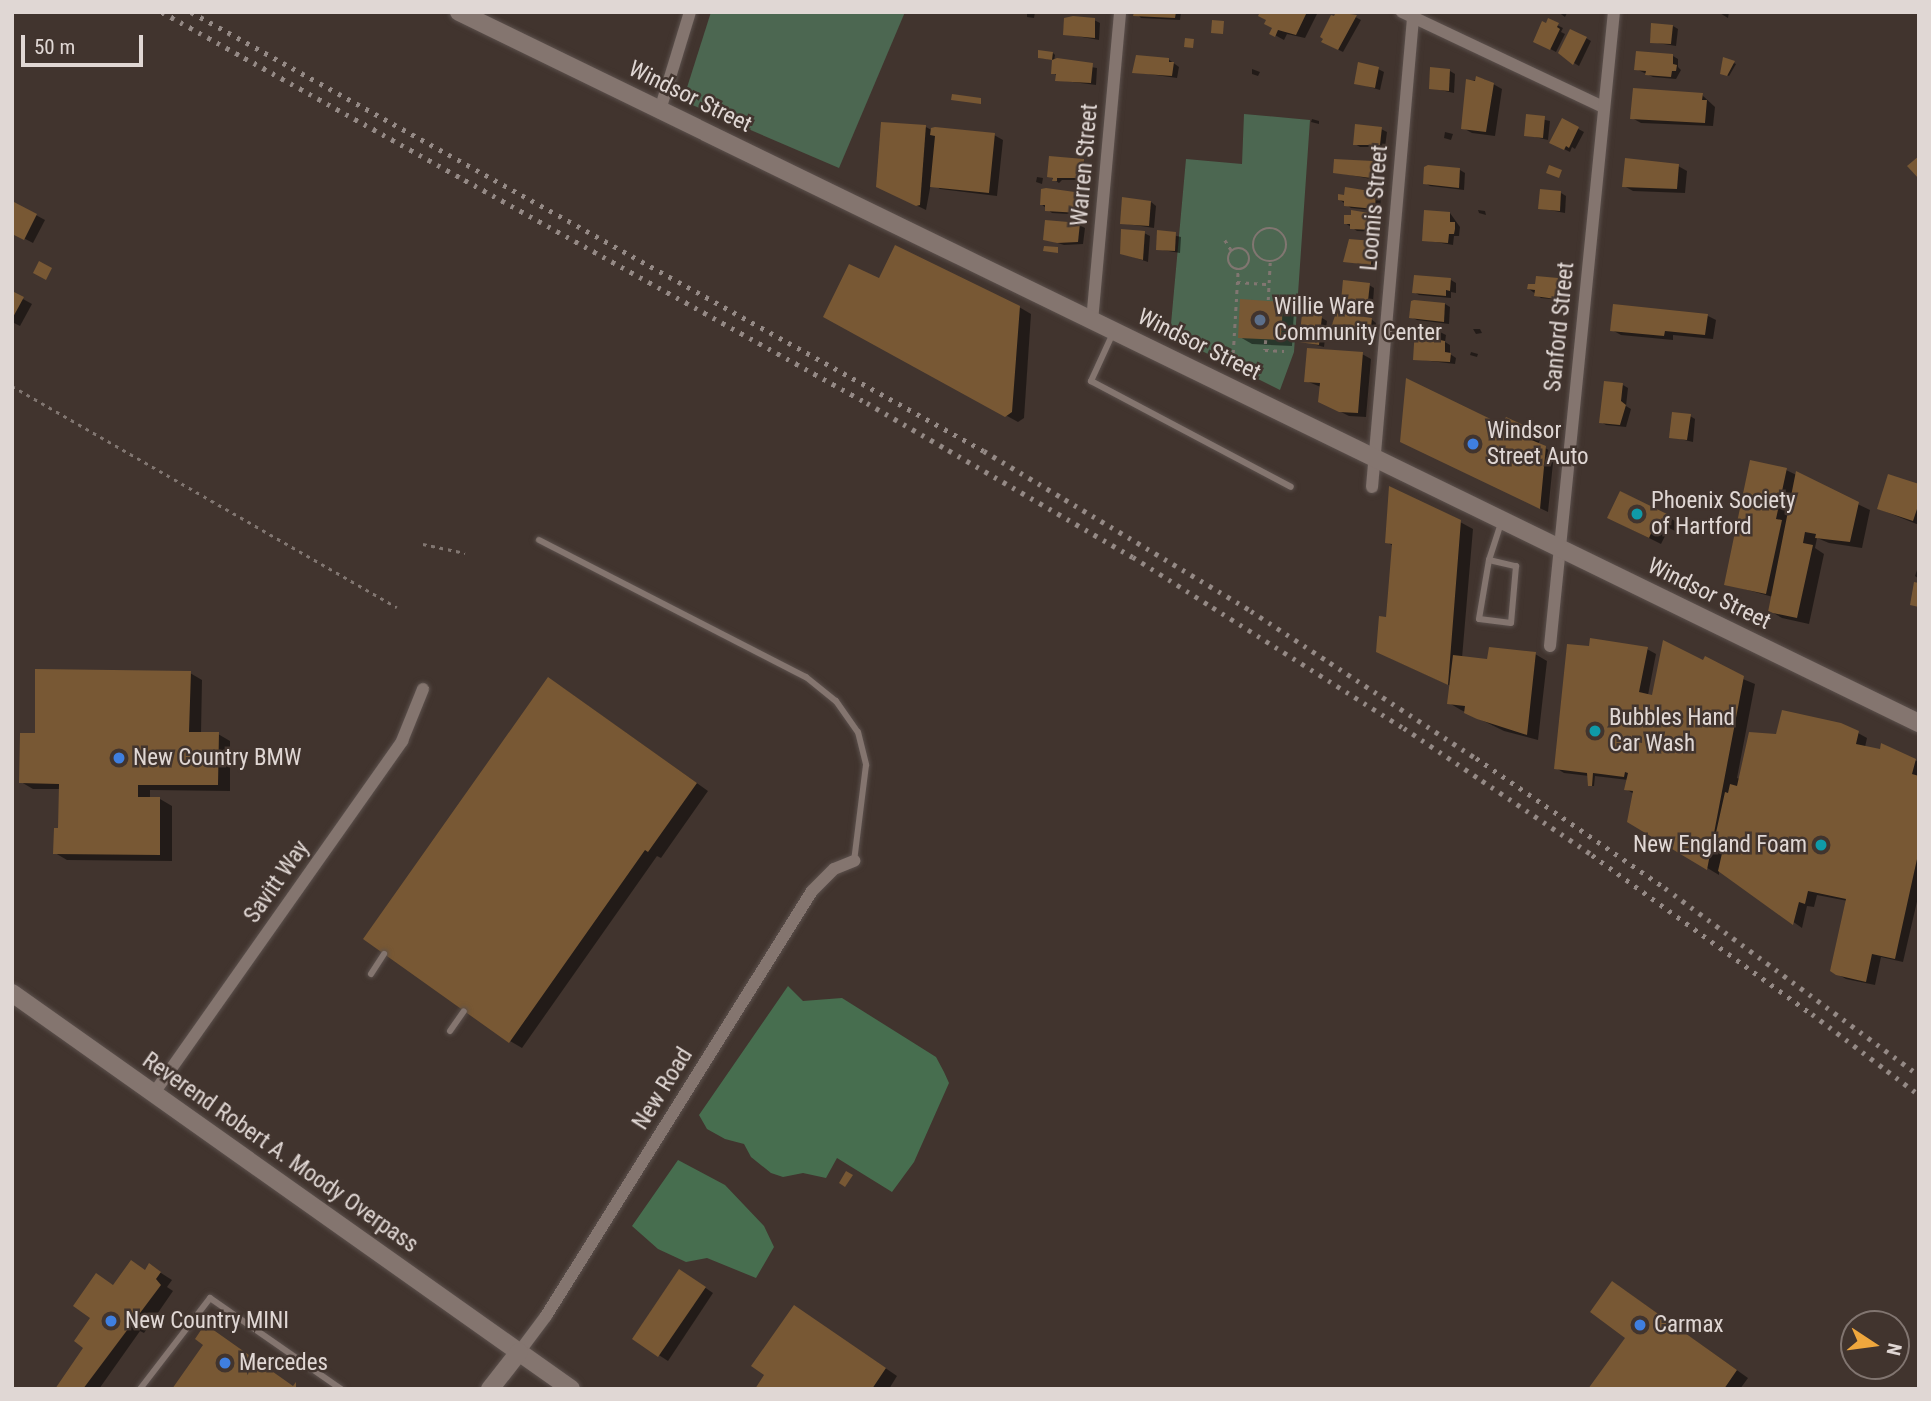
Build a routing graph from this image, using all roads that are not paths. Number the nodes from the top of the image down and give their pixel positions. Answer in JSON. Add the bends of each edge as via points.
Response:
{"nodes":[{"id":1,"x":459,"y":12,"type":"edge"},
{"id":2,"x":690,"y":12,"type":"edge"},
{"id":3,"x":1120,"y":12,"type":"edge"},
{"id":4,"x":1614,"y":12,"type":"edge"},
{"id":5,"x":1407,"y":15,"type":"edge"},
{"id":6,"x":1603,"y":107,"type":"junction"},
{"id":7,"x":660,"y":110,"type":"junction"},
{"id":8,"x":1092,"y":321,"type":"junction"},
{"id":9,"x":1114,"y":331,"type":"junction"},
{"id":10,"x":1374,"y":458,"type":"junction"},
{"id":11,"x":1291,"y":487,"type":"dead end"},
{"id":12,"x":1373,"y":487,"type":"dead end"},
{"id":13,"x":1502,"y":521,"type":"junction"},
{"id":14,"x":538,"y":540,"type":"dead end"},
{"id":15,"x":1560,"y":548,"type":"junction"},
{"id":16,"x":1489,"y":560,"type":"junction"},
{"id":17,"x":1550,"y":646,"type":"dead end"},
{"id":18,"x":423,"y":689,"type":"dead end"},
{"id":19,"x":1919,"y":723,"type":"edge"},
{"id":20,"x":854,"y":861,"type":"joint"},
{"id":21,"x":384,"y":954,"type":"dead end"},
{"id":22,"x":371,"y":974,"type":"dead end"},
{"id":23,"x":12,"y":993,"type":"edge"},
{"id":24,"x":464,"y":1011,"type":"dead end"},
{"id":25,"x":450,"y":1031,"type":"dead end"},
{"id":26,"x":153,"y":1093,"type":"junction"},
{"id":27,"x":519,"y":1352,"type":"junction"},
{"id":28,"x":140,"y":1389,"type":"edge"},
{"id":29,"x":341,"y":1389,"type":"edge"},
{"id":30,"x":490,"y":1389,"type":"edge"},
{"id":31,"x":571,"y":1389,"type":"edge"}],
"edges":[{"from":1,"to":7,"type":"main road","name":"Windsor Street"},
{"from":2,"to":7,"type":"street"},
{"from":3,"to":8,"type":"street","name":"Warren Street"},
{"from":4,"to":6,"type":"street","name":"Sanford Street"},
{"from":5,"to":6,"type":"street"},
{"from":5,"to":10,"type":"street","name":"Loomis Street"},
{"from":6,"to":15,"type":"street","name":"Sanford Street"},
{"from":7,"to":8,"type":"main road","name":"Windsor Street"},
{"from":8,"to":9,"type":"main road","name":"Windsor Street"},
{"from":9,"to":10,"type":"main road","name":"Windsor Street"},
{"from":9,"to":11,"type":"lane","via":[[1091,381]]},
{"from":10,"to":12,"type":"street","name":"Loomis Street"},
{"from":10,"to":13,"type":"main road","name":"Windsor Street"},
{"from":13,"to":15,"type":"main road","name":"Windsor Street"},
{"from":13,"to":16,"type":"lane"},
{"from":14,"to":20,"type":"lane","via":[[806,677],[836,701],[858,733],[866,765]]},
{"from":15,"to":17,"type":"street","name":"Sanford Street"},
{"from":15,"to":19,"type":"main road","name":"Windsor Street"},
{"from":16,"to":16,"type":"lane","via":[[1479,619],[1511,623],[1516,566]]},
{"from":18,"to":26,"type":"street","name":"Savitt Way","via":[[402,741]]},
{"from":20,"to":27,"type":"street","name":"New Road","via":[[834,869],[812,891]]},
{"from":21,"to":22,"type":"lane"},
{"from":23,"to":26,"type":"main road","name":"Reverend Robert A. Moody Overpass"},
{"from":24,"to":25,"type":"lane"},
{"from":26,"to":27,"type":"main road","name":"Reverend Robert A. Moody Overpass"},
{"from":27,"to":30,"type":"main road"},
{"from":27,"to":31,"type":"main road","name":"Reverend Robert A. Moody Overpass"},
{"from":28,"to":29,"type":"lane","via":[[210,1298]]}]}
